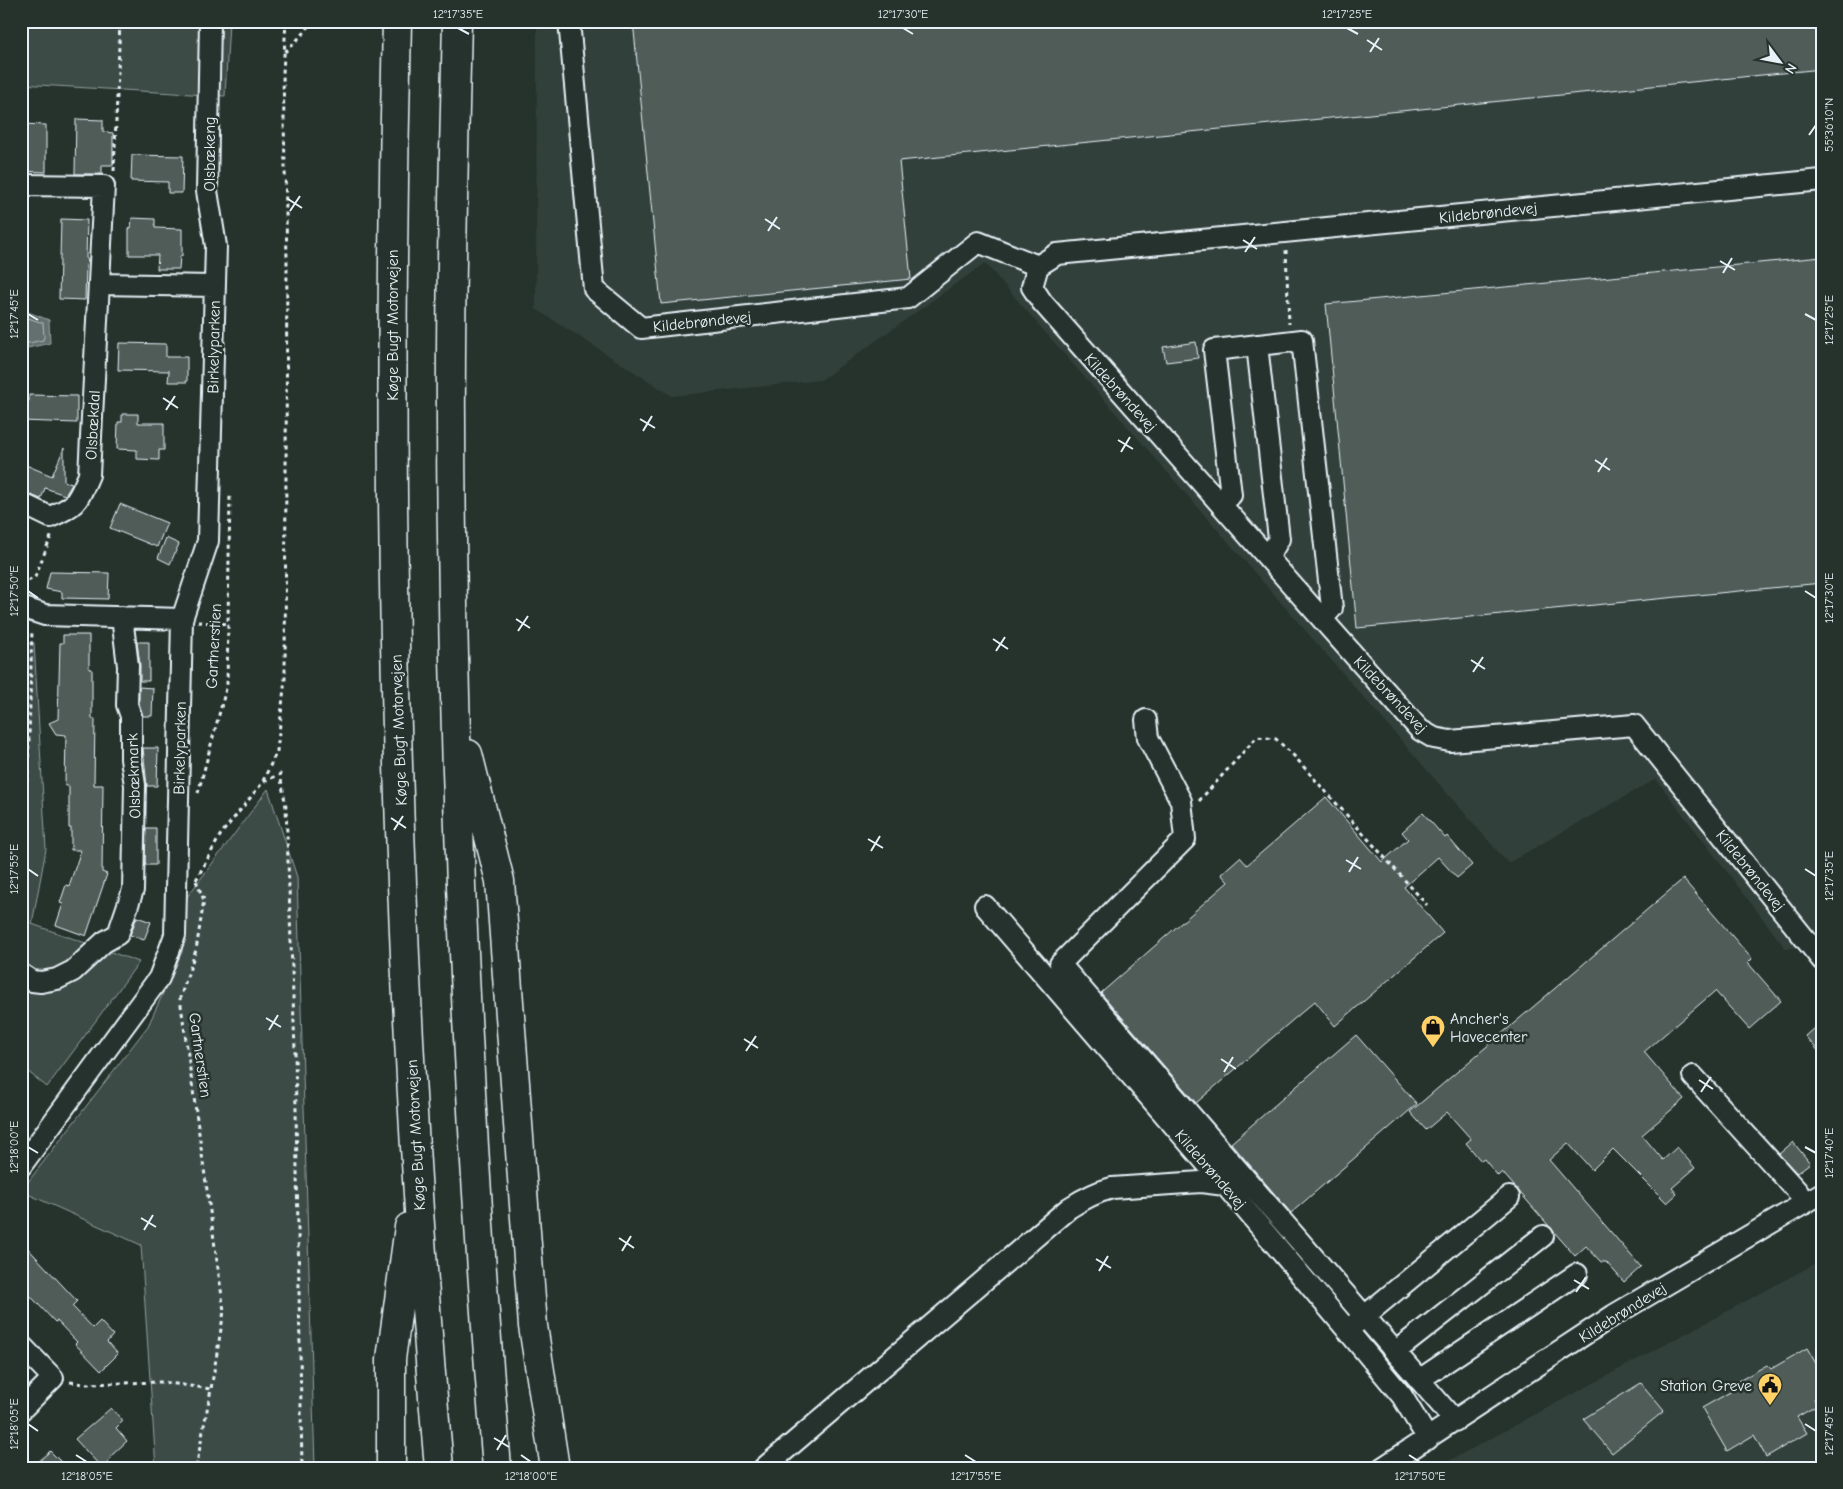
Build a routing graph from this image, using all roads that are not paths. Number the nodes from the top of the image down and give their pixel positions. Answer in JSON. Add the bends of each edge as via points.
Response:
{"nodes":[{"id":1,"x":210,"y":21,"type":"edge"},
{"id":2,"x":397,"y":21,"type":"edge"},
{"id":3,"x":457,"y":21,"type":"edge"},
{"id":4,"x":569,"y":21,"type":"edge"},
{"id":5,"x":1822,"y":180,"type":"edge"},
{"id":6,"x":21,"y":185,"type":"edge"},
{"id":7,"x":1038,"y":266,"type":"junction"},
{"id":8,"x":99,"y":284,"type":"junction"},
{"id":9,"x":214,"y":286,"type":"junction"},
{"id":10,"x":1258,"y":345,"type":"junction"},
{"id":11,"x":21,"y":503,"type":"edge"},
{"id":12,"x":1221,"y":505,"type":"junction"},
{"id":13,"x":1268,"y":558,"type":"junction"},
{"id":14,"x":27,"y":610,"type":"edge"},
{"id":15,"x":122,"y":617,"type":"junction"},
{"id":16,"x":1322,"y":619,"type":"junction"},
{"id":17,"x":182,"y":620,"type":"junction"},
{"id":18,"x":456,"y":704,"type":"junction"},
{"id":19,"x":1146,"y":720,"type":"dead end"},
{"id":20,"x":985,"y":906,"type":"dead end"},
{"id":21,"x":1822,"y":960,"type":"edge"},
{"id":22,"x":21,"y":974,"type":"edge"},
{"id":23,"x":1692,"y":1076,"type":"dead end"},
{"id":24,"x":21,"y":1166,"type":"edge"},
{"id":25,"x":416,"y":1174,"type":"junction"},
{"id":26,"x":1225,"y":1185,"type":"junction"},
{"id":27,"x":1822,"y":1193,"type":"edge"},
{"id":28,"x":1509,"y":1197,"type":"dead end"},
{"id":29,"x":1804,"y":1204,"type":"junction"},
{"id":30,"x":1543,"y":1236,"type":"dead end"},
{"id":31,"x":1577,"y":1274,"type":"dead end"},
{"id":32,"x":1363,"y":1315,"type":"junction"},
{"id":33,"x":1348,"y":1331,"type":"junction"},
{"id":34,"x":21,"y":1345,"type":"edge"},
{"id":35,"x":1395,"y":1352,"type":"junction"},
{"id":36,"x":1419,"y":1380,"type":"junction"},
{"id":37,"x":21,"y":1410,"type":"edge"},
{"id":38,"x":1455,"y":1421,"type":"junction"},
{"id":39,"x":1428,"y":1439,"type":"junction"},
{"id":40,"x":391,"y":1468,"type":"edge"},
{"id":41,"x":439,"y":1468,"type":"edge"},
{"id":42,"x":497,"y":1468,"type":"edge"},
{"id":43,"x":555,"y":1468,"type":"edge"},
{"id":44,"x":764,"y":1468,"type":"edge"},
{"id":45,"x":1382,"y":1468,"type":"edge"}],
"edges":[{"from":1,"to":9,"type":"street","name":"Olsbækeng","via":[[207,191],[216,246]]},
{"from":2,"to":25,"type":"highway","name":"Køge Bugt Motorvejen","via":[[392,404],[396,650]]},
{"from":3,"to":18,"type":"highway","via":[[451,411]]},
{"from":4,"to":7,"type":"street","name":"Kildebrøndevej","via":[[594,289],[640,328],[908,298],[978,242]]},
{"from":5,"to":7,"type":"street","name":"Kildebrøndevej","via":[[1057,254]]},
{"from":6,"to":8,"type":"street","name":"Olsbækdal","via":[[104,186]]},
{"from":7,"to":12,"type":"street","name":"Kildebrøndevej","via":[[1032,287],[1042,302]]},
{"from":8,"to":9,"type":"street"},
{"from":8,"to":11,"type":"street","name":"Olsbækdal","via":[[89,475],[78,501],[50,517]]},
{"from":9,"to":17,"type":"street","name":"Birkelyparken","via":[[208,541]]},
{"from":10,"to":12,"type":"street","via":[[1214,350],[1230,495]]},
{"from":10,"to":13,"type":"street","via":[[1279,538]]},
{"from":10,"to":16,"type":"street","via":[[1302,340],[1332,608]]},
{"from":12,"to":13,"type":"street","name":"Kildebrøndevej"},
{"from":13,"to":16,"type":"street","name":"Kildebrøndevej"},
{"from":14,"to":15,"type":"street","via":[[45,615]]},
{"from":15,"to":17,"type":"street"},
{"from":15,"to":22,"type":"street","name":"Olsbækmark","via":[[135,785],[133,890],[118,934],[104,942],[73,971],[41,982],[32,982]]},
{"from":16,"to":21,"type":"street","name":"Kildebrøndevej","via":[[1420,730],[1434,738],[1450,740],[1634,725]]},
{"from":17,"to":24,"type":"street","name":"Birkelyparken","via":[[175,934],[159,978]]},
{"from":18,"to":42,"type":"highway","via":[[476,1188]]},
{"from":18,"to":43,"type":"highway","via":[[500,882],[533,1326]]},
{"from":19,"to":32,"type":"street","via":[[1148,738],[1181,801],[1185,839],[1060,964]]},
{"from":20,"to":26,"type":"street","name":"Kildebrøndevej"},
{"from":23,"to":29,"type":"street","via":[[1798,1192]]},
{"from":25,"to":40,"type":"highway","via":[[390,1358]]},
{"from":25,"to":41,"type":"highway","name":"Køge Bugt Motorvejen"},
{"from":26,"to":33,"type":"street","name":"Kildebrøndevej"},
{"from":26,"to":44,"type":"street","via":[[1201,1182],[1112,1188],[1084,1198]]},
{"from":27,"to":29,"type":"street","name":"Kildebrøndevej"},
{"from":28,"to":32,"type":"street"},
{"from":29,"to":38,"type":"street","name":"Kildebrøndevej","via":[[1614,1315]]},
{"from":30,"to":35,"type":"street"},
{"from":31,"to":36,"type":"street"},
{"from":32,"to":33,"type":"street"},
{"from":32,"to":35,"type":"street"},
{"from":33,"to":39,"type":"street","name":"Kildebrøndevej","via":[[1402,1396]]},
{"from":34,"to":37,"type":"street","via":[[53,1378]]},
{"from":35,"to":36,"type":"street"},
{"from":36,"to":38,"type":"street"},
{"from":38,"to":39,"type":"street","name":"Kildebrøndevej"},
{"from":39,"to":45,"type":"street","name":"Kildebrøndevej"}]}
